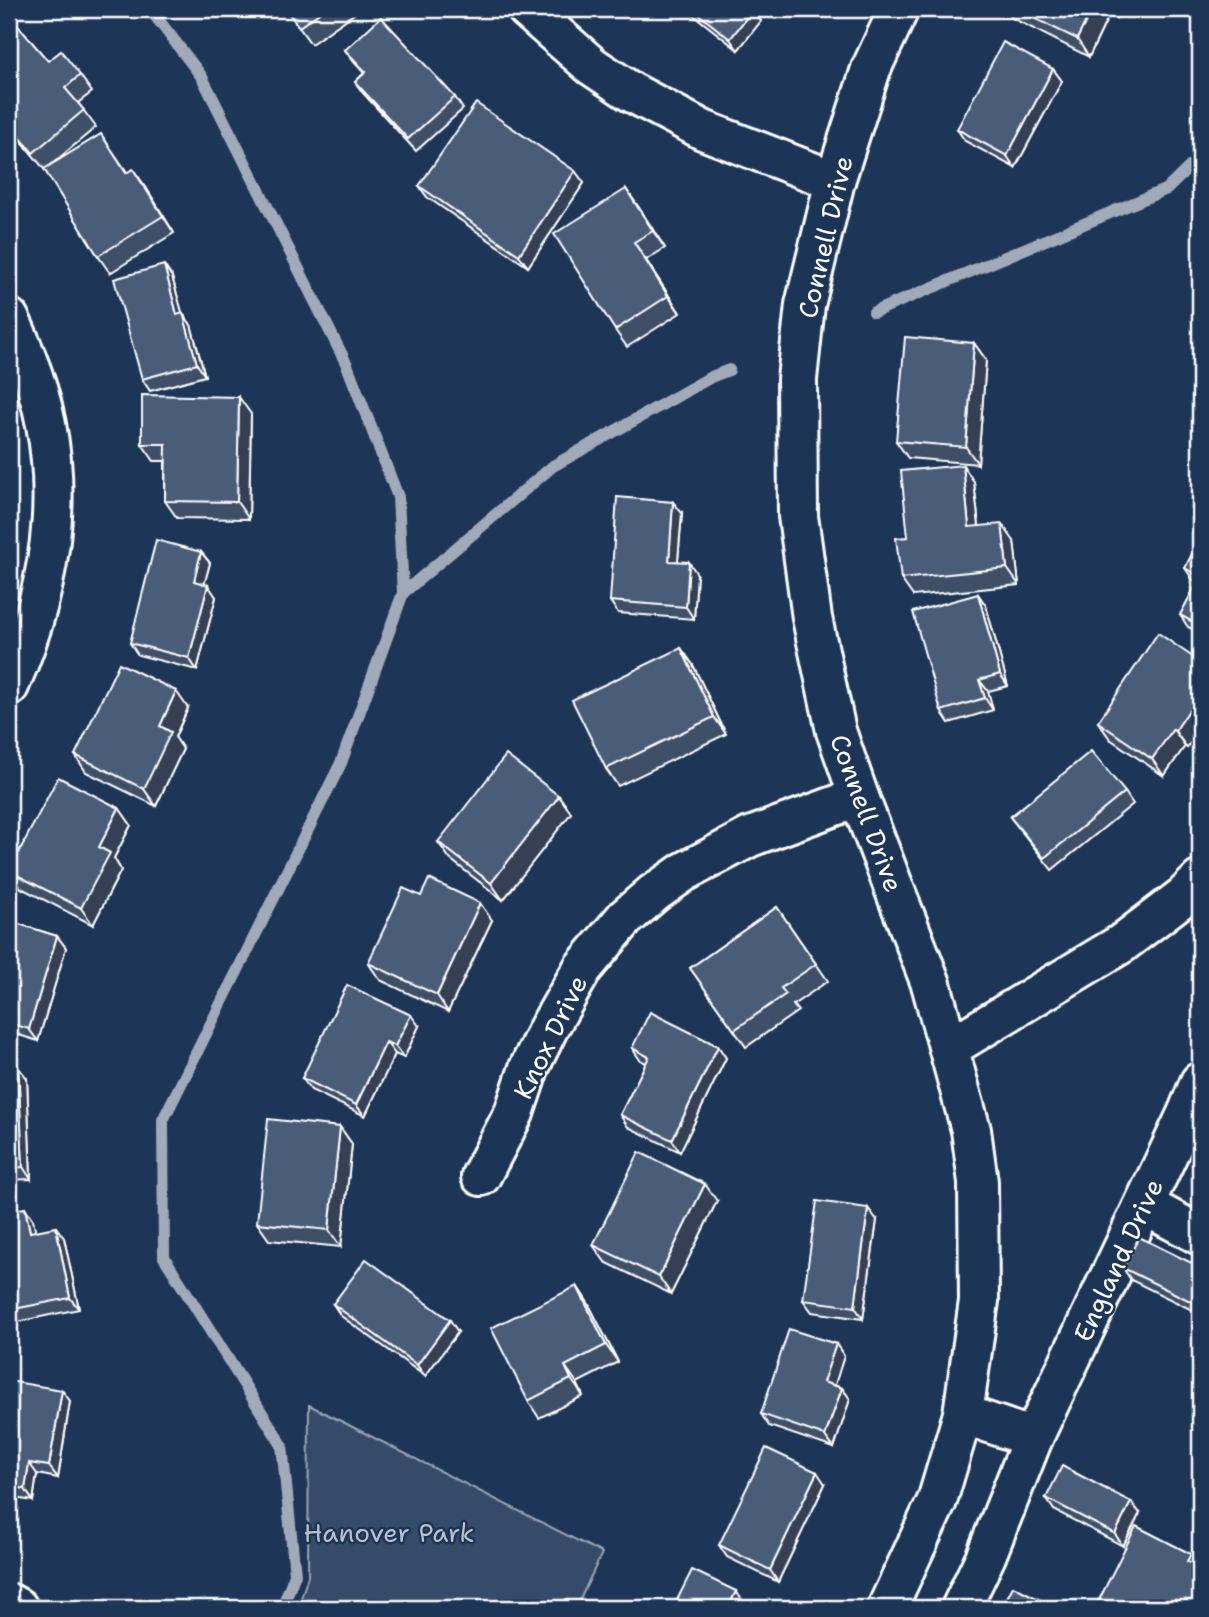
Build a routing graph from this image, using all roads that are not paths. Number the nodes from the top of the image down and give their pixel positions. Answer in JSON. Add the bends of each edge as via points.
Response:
{"nodes":[{"id":1,"x":527,"y":9,"type":"edge"},
{"id":2,"x":899,"y":9,"type":"edge"},
{"id":3,"x":835,"y":181,"type":"junction"},
{"id":4,"x":9,"y":318,"type":"edge"},
{"id":5,"x":9,"y":686,"type":"edge"},
{"id":6,"x":859,"y":797,"type":"junction"},
{"id":7,"x":1200,"y":880,"type":"edge"},
{"id":8,"x":949,"y":1048,"type":"junction"},
{"id":9,"x":1200,"y":1082,"type":"edge"},
{"id":10,"x":481,"y":1176,"type":"dead end"},
{"id":11,"x":1144,"y":1205,"type":"junction"},
{"id":12,"x":1200,"y":1235,"type":"edge"},
{"id":13,"x":963,"y":1414,"type":"junction"},
{"id":14,"x":1033,"y":1438,"type":"junction"},
{"id":15,"x":9,"y":1604,"type":"edge"},
{"id":16,"x":18,"y":1608,"type":"edge"},
{"id":17,"x":887,"y":1608,"type":"edge"},
{"id":18,"x":961,"y":1608,"type":"edge"}],
"edges":[{"from":1,"to":3,"type":"street","via":[[592,66],[631,92],[704,130]]},
{"from":2,"to":3,"type":"street","name":"Connell Drive","via":[[871,69]]},
{"from":3,"to":6,"type":"street","name":"Connell Drive","via":[[806,305],[797,379],[798,516],[812,618],[836,731]]},
{"from":4,"to":5,"type":"street","via":[[37,384],[53,490],[52,530],[38,609]]},
{"from":6,"to":8,"type":"street","name":"Connell Drive","via":[[931,985]]},
{"from":6,"to":10,"type":"street","name":"Knox Drive","via":[[750,837],[684,872],[625,918],[583,968],[548,1029],[514,1113]]},
{"from":7,"to":8,"type":"street","via":[[1121,944]]},
{"from":8,"to":13,"type":"street","name":"Connell Drive","via":[[971,1130],[978,1182],[978,1301]]},
{"from":9,"to":11,"type":"street","name":"England Drive"},
{"from":11,"to":12,"type":"street"},
{"from":11,"to":14,"type":"street","name":"England Drive"},
{"from":13,"to":14,"type":"street"},
{"from":13,"to":17,"type":"street","name":"Connell Drive","via":[[937,1501]]},
{"from":14,"to":18,"type":"street"},
{"from":15,"to":16,"type":"street"}]}
